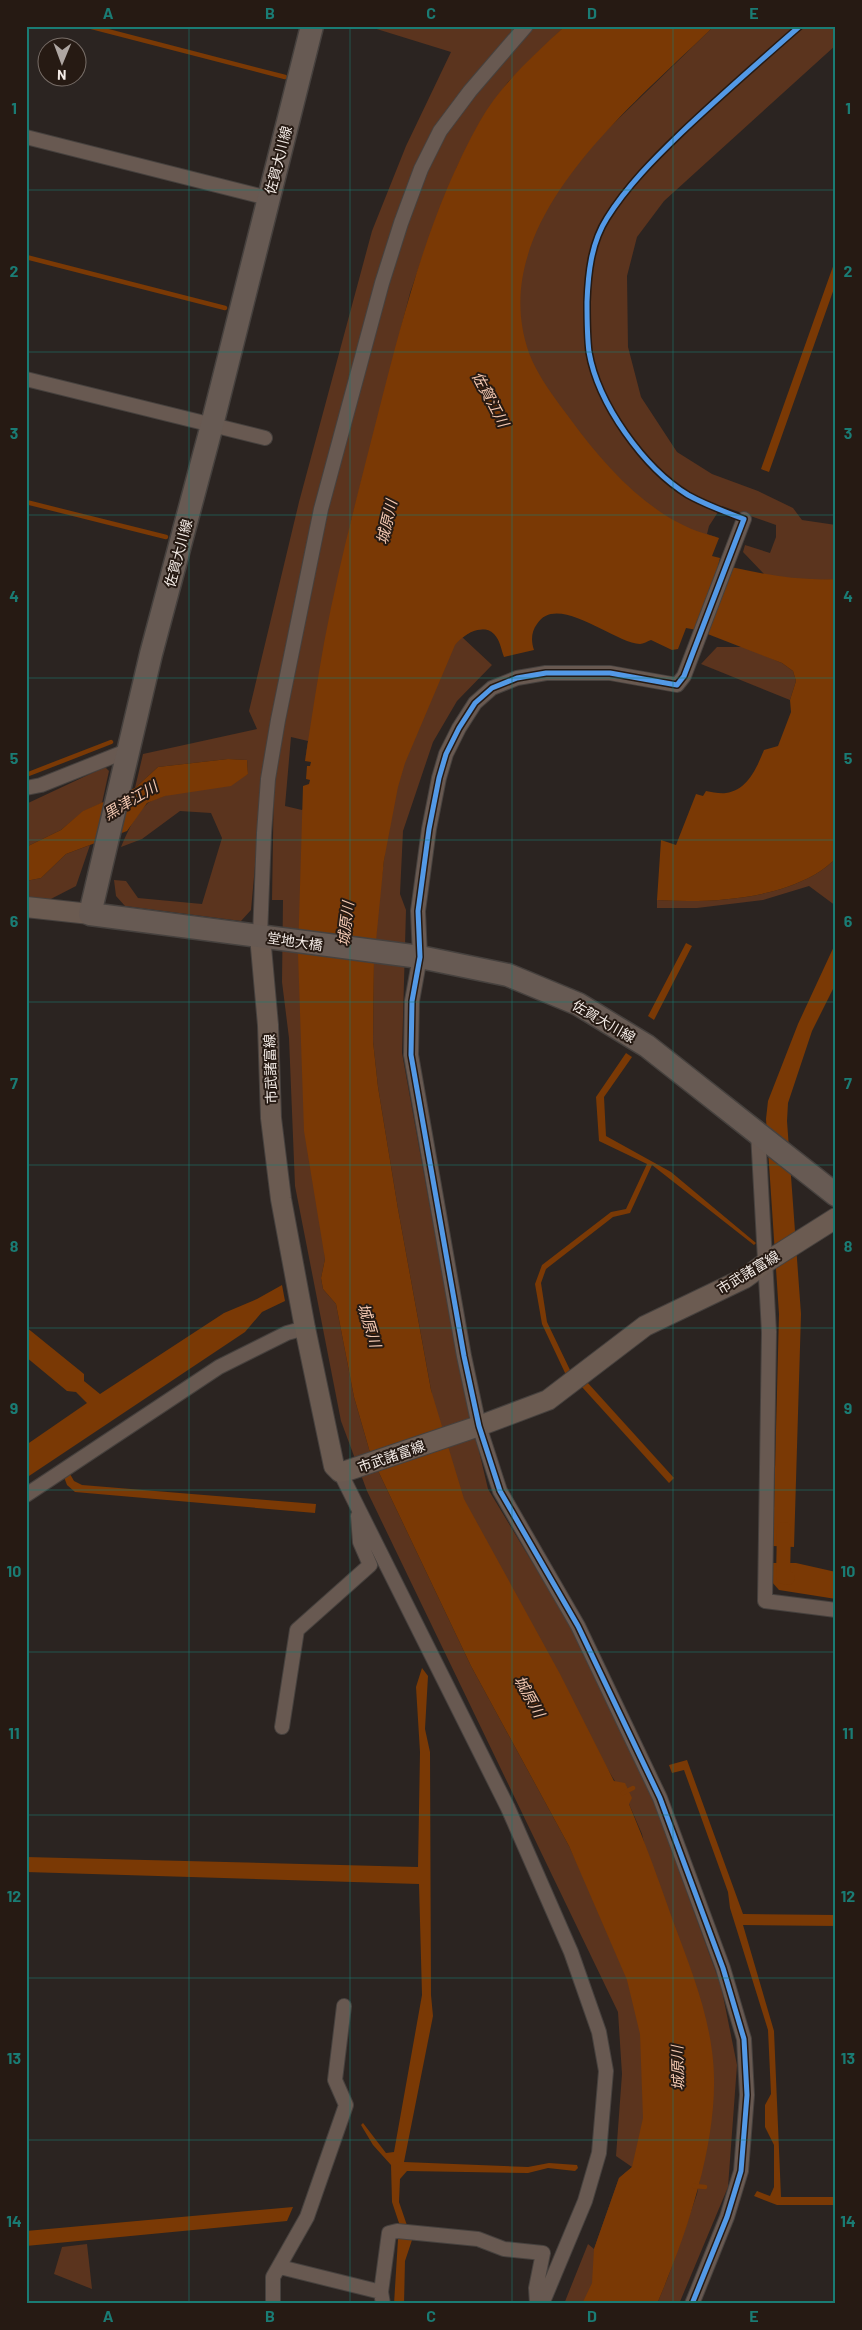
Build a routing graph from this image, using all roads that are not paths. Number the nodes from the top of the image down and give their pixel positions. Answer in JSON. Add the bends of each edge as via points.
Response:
{"nodes":[{"id":1,"x":312,"y":26,"type":"edge"},
{"id":2,"x":526,"y":26,"type":"edge"},
{"id":3,"x":26,"y":137,"type":"edge"},
{"id":4,"x":268,"y":198,"type":"junction"},
{"id":5,"x":26,"y":379,"type":"edge"},
{"id":6,"x":212,"y":425,"type":"junction"},
{"id":7,"x":265,"y":438,"type":"dead end"},
{"id":8,"x":744,"y":519,"type":"dead end"},
{"id":9,"x":127,"y":757,"type":"junction"},
{"id":10,"x":26,"y":788,"type":"edge"},
{"id":11,"x":26,"y":907,"type":"edge"},
{"id":12,"x":90,"y":914,"type":"junction"},
{"id":13,"x":260,"y":936,"type":"junction"},
{"id":14,"x":420,"y":957,"type":"junction"},
{"id":15,"x":760,"y":1135,"type":"junction"},
{"id":16,"x":836,"y":1195,"type":"edge"},
{"id":17,"x":836,"y":1218,"type":"edge"},
{"id":18,"x":766,"y":1262,"type":"junction"},
{"id":19,"x":305,"y":1328,"type":"junction"},
{"id":20,"x":479,"y":1426,"type":"junction"},
{"id":21,"x":343,"y":1472,"type":"junction"},
{"id":22,"x":26,"y":1496,"type":"edge"},
{"id":23,"x":357,"y":1508,"type":"junction"},
{"id":24,"x":836,"y":1610,"type":"edge"},
{"id":25,"x":282,"y":1727,"type":"dead end"},
{"id":26,"x":344,"y":2006,"type":"dead end"},
{"id":27,"x":280,"y":2267,"type":"junction"},
{"id":28,"x":382,"y":2298,"type":"edge"},
{"id":29,"x":273,"y":2304,"type":"edge"},
{"id":30,"x":537,"y":2304,"type":"edge"},
{"id":31,"x":542,"y":2304,"type":"edge"},
{"id":32,"x":692,"y":2304,"type":"edge"}],
"edges":[{"from":1,"to":4,"type":"main road","name":"佐賀大川線"},
{"from":2,"to":13,"type":"street","via":[[440,131],[421,168],[382,283],[320,510],[278,720],[268,779]]},
{"from":3,"to":4,"type":"street"},
{"from":4,"to":6,"type":"main road","name":"佐賀大川線"},
{"from":5,"to":6,"type":"street"},
{"from":6,"to":7,"type":"street"},
{"from":6,"to":9,"type":"main road","name":"佐賀大川線","via":[[150,654]]},
{"from":8,"to":14,"type":"street","via":[[700,637],[677,685],[610,673],[546,673],[517,678],[492,688],[475,704],[450,745],[439,778],[418,911]]},
{"from":9,"to":10,"type":"street"},
{"from":9,"to":12,"type":"main road","name":"佐賀大川線"},
{"from":11,"to":12,"type":"main road"},
{"from":12,"to":13,"type":"main road"},
{"from":13,"to":14,"type":"main road","name":"堂地大橋"},
{"from":13,"to":19,"type":"main road","name":"市武諸富線","via":[[268,1025],[271,1118],[281,1200]]},
{"from":14,"to":15,"type":"main road","name":"佐賀大川線","via":[[508,975],[578,1004],[647,1046]]},
{"from":14,"to":20,"type":"street","via":[[412,1001],[412,1056]]},
{"from":15,"to":16,"type":"main road","name":"佐賀大川線"},
{"from":15,"to":18,"type":"street"},
{"from":17,"to":18,"type":"main road","name":"市武諸富線"},
{"from":18,"to":20,"type":"main road","name":"市武諸富線","via":[[745,1278],[645,1326],[548,1400]]},
{"from":18,"to":24,"type":"street","via":[[769,1332],[765,1601]]},
{"from":19,"to":21,"type":"main road","name":"市武諸富線","via":[[334,1466]]},
{"from":19,"to":22,"type":"street","via":[[287,1333],[219,1367]]},
{"from":20,"to":21,"type":"main road","name":"市武諸富線"},
{"from":20,"to":32,"type":"street","via":[[500,1491],[578,1626],[660,1798],[723,1968],[744,2039],[748,2095],[741,2171],[727,2217]]},
{"from":21,"to":23,"type":"street"},
{"from":23,"to":25,"type":"street","via":[[360,1542],[370,1565],[297,1630]]},
{"from":23,"to":31,"type":"street","via":[[508,1808],[572,1952],[599,2032],[606,2071],[599,2153],[585,2201]]},
{"from":26,"to":27,"type":"street","via":[[335,2080],[346,2105],[308,2216]]},
{"from":27,"to":28,"type":"street"},
{"from":27,"to":29,"type":"street","via":[[273,2277]]},
{"from":28,"to":30,"type":"street","via":[[389,2233],[404,2232],[478,2239],[504,2249],[543,2253],[536,2288]]}]}
